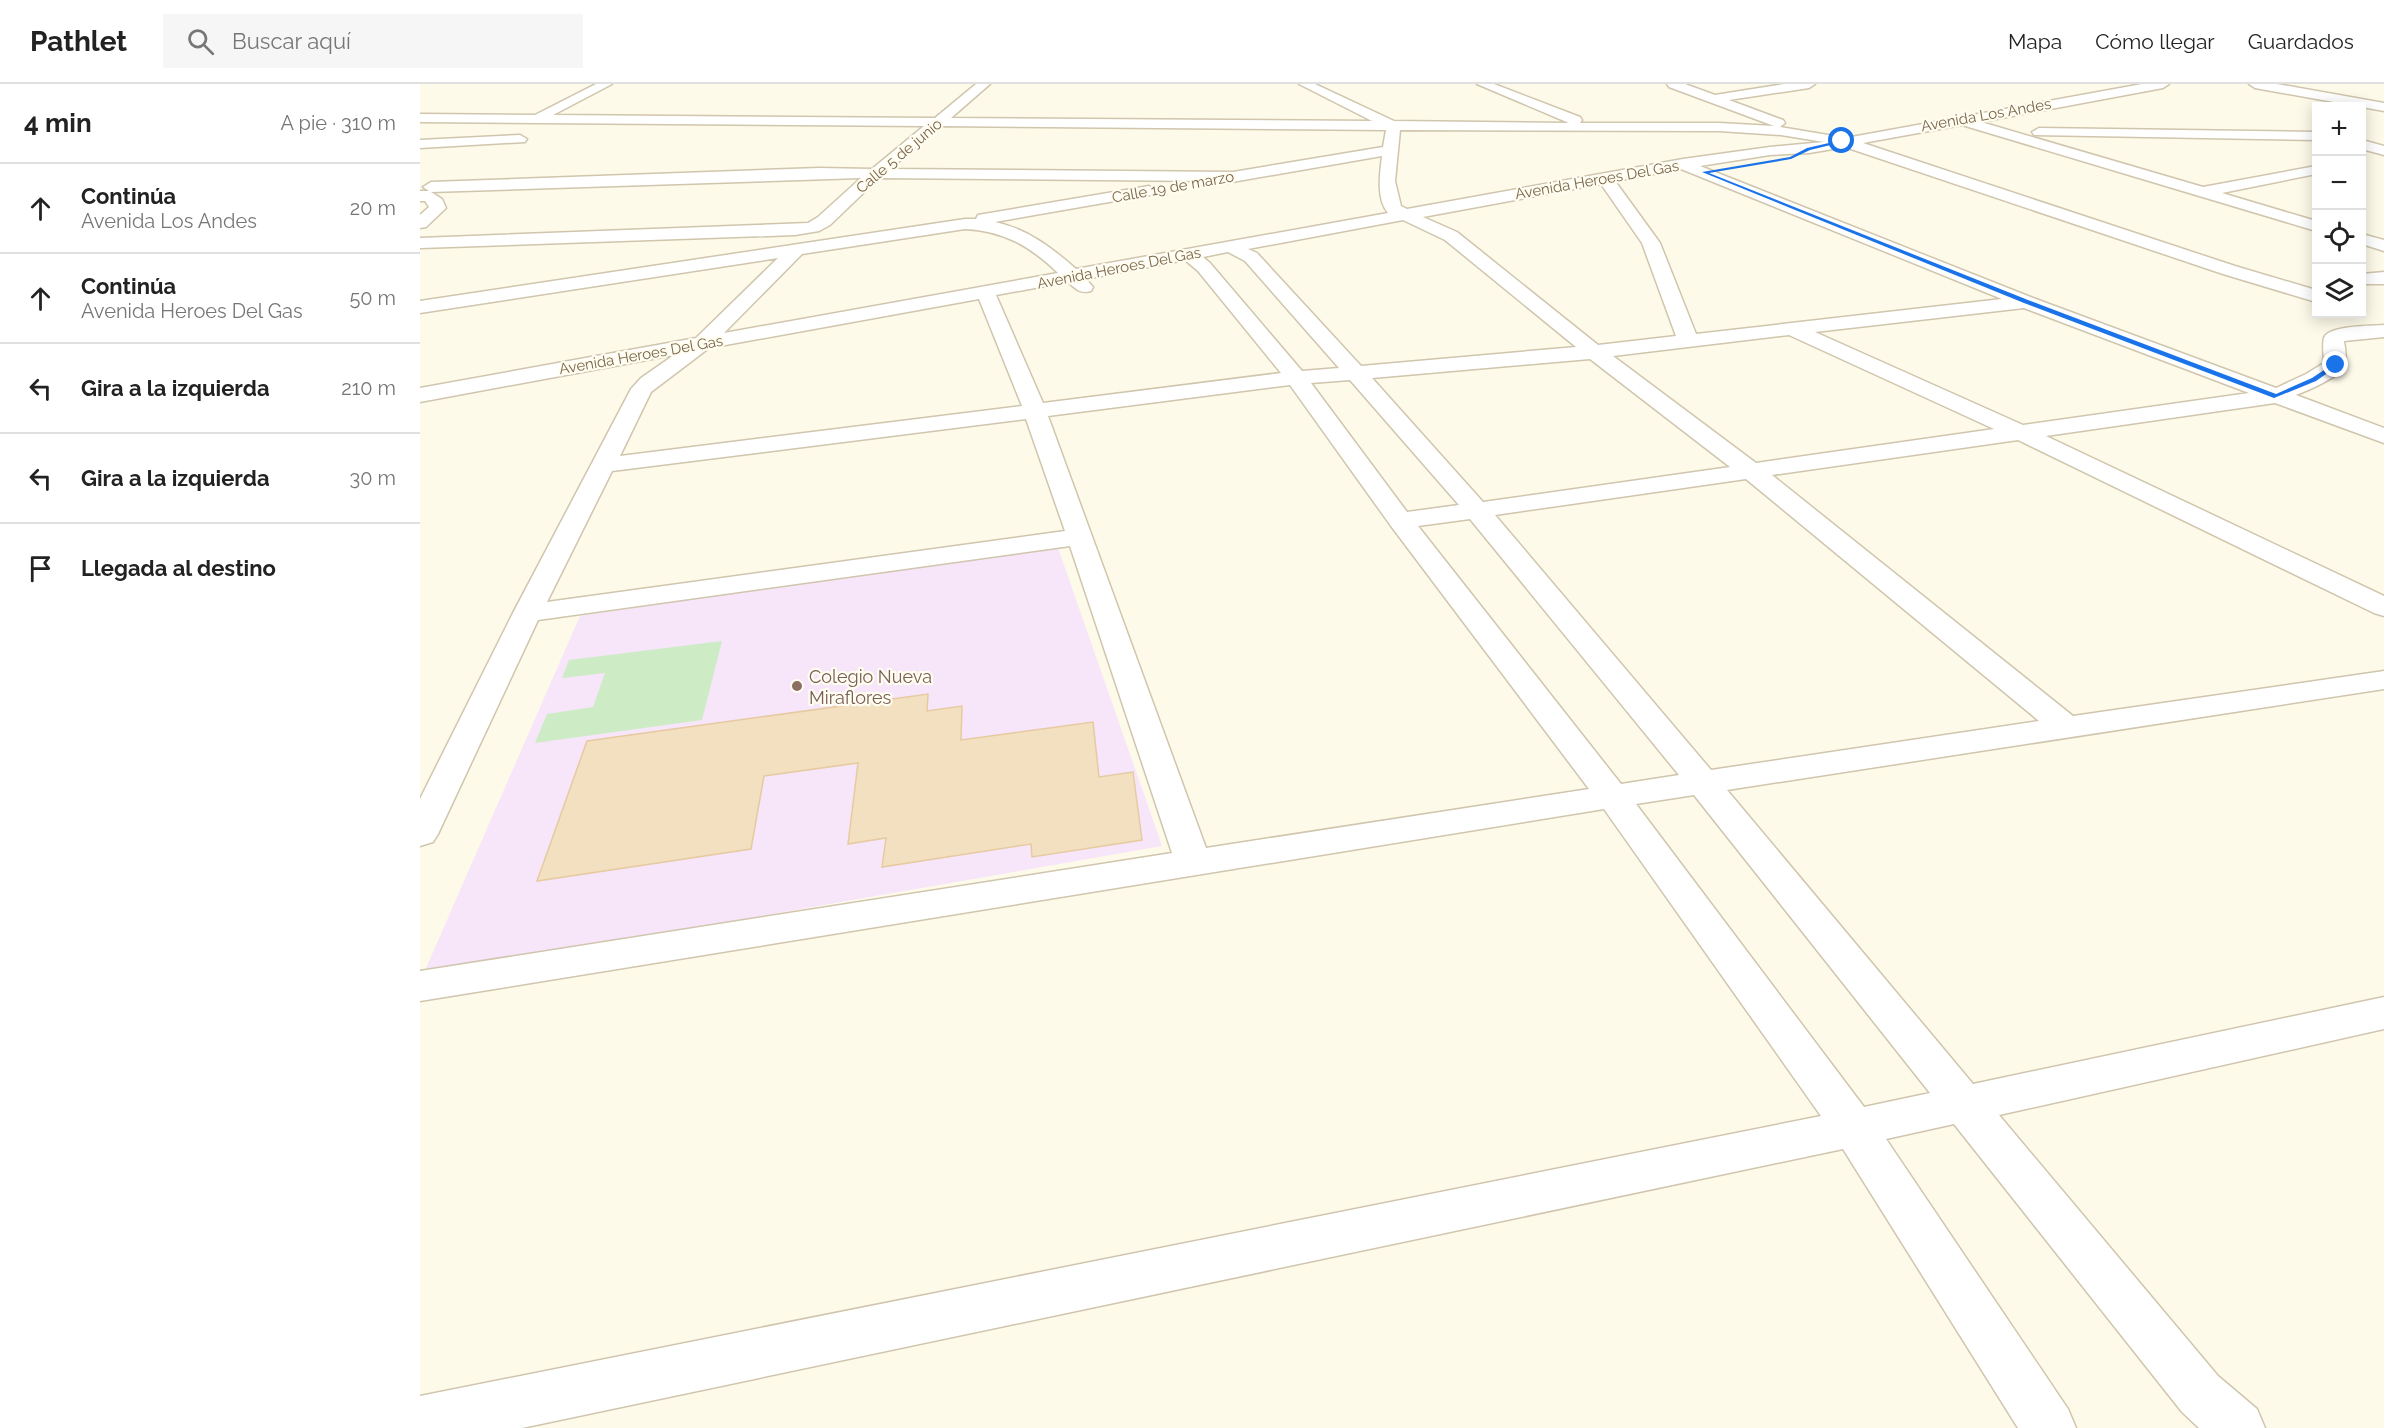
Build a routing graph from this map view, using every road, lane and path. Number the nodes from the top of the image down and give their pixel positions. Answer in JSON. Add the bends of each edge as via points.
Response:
{"nodes":[{"id":1,"x":606,"y":84,"type":"edge"},
{"id":2,"x":984,"y":84,"type":"edge"},
{"id":3,"x":1305,"y":84,"type":"edge"},
{"id":4,"x":1483,"y":84,"type":"edge"},
{"id":5,"x":1673,"y":84,"type":"edge"},
{"id":6,"x":1809,"y":84,"type":"edge"},
{"id":7,"x":2163,"y":84,"type":"edge"},
{"id":8,"x":2255,"y":84,"type":"edge"},
{"id":9,"x":2062,"y":87,"type":"dead end"},
{"id":10,"x":2096,"y":95,"type":"junction"},
{"id":11,"x":1718,"y":99,"type":"junction"},
{"id":12,"x":2384,"y":107,"type":"edge"},
{"id":13,"x":537,"y":117,"type":"junction"},
{"id":14,"x":420,"y":118,"type":"edge"},
{"id":15,"x":1960,"y":120,"type":"junction"},
{"id":16,"x":880,"y":123,"type":"junction"},
{"id":17,"x":937,"y":123,"type":"junction"},
{"id":18,"x":1393,"y":126,"type":"junction"},
{"id":19,"x":1595,"y":127,"type":"junction"},
{"id":20,"x":2002,"y":131,"type":"junction"},
{"id":21,"x":1790,"y":132,"type":"junction"},
{"id":22,"x":648,"y":134,"type":"dead end"},
{"id":23,"x":2312,"y":136,"type":"edge"},
{"id":24,"x":2366,"y":136,"type":"edge"},
{"id":25,"x":2384,"y":136,"type":"edge"},
{"id":26,"x":529,"y":138,"type":"dead end"},
{"id":27,"x":494,"y":140,"type":"junction"},
{"id":28,"x":1842,"y":141,"type":"junction"},
{"id":29,"x":420,"y":144,"type":"edge"},
{"id":30,"x":2366,"y":146,"type":"edge"},
{"id":31,"x":1809,"y":149,"type":"junction"},
{"id":32,"x":1391,"y":150,"type":"junction"},
{"id":33,"x":2384,"y":151,"type":"edge"},
{"id":34,"x":476,"y":153,"type":"dead end"},
{"id":35,"x":2384,"y":157,"type":"edge"},
{"id":36,"x":2366,"y":160,"type":"edge"},
{"id":37,"x":1683,"y":164,"type":"junction"},
{"id":38,"x":2312,"y":171,"type":"edge"},
{"id":39,"x":1704,"y":172,"type":"junction"},
{"id":40,"x":449,"y":173,"type":"dead end"},
{"id":41,"x":876,"y":173,"type":"junction"},
{"id":42,"x":1234,"y":177,"type":"junction"},
{"id":43,"x":1610,"y":183,"type":"junction"},
{"id":44,"x":2203,"y":192,"type":"junction"},
{"id":45,"x":427,"y":193,"type":"edge"},
{"id":46,"x":1412,"y":219,"type":"junction"},
{"id":47,"x":420,"y":223,"type":"edge"},
{"id":48,"x":956,"y":224,"type":"junction"},
{"id":49,"x":2312,"y":225,"type":"edge"},
{"id":50,"x":2366,"y":241,"type":"edge"},
{"id":51,"x":420,"y":243,"type":"edge"},
{"id":52,"x":2384,"y":246,"type":"edge"},
{"id":53,"x":796,"y":250,"type":"junction"},
{"id":54,"x":1219,"y":256,"type":"junction"},
{"id":55,"x":2384,"y":278,"type":"edge"},
{"id":56,"x":2261,"y":279,"type":"junction"},
{"id":57,"x":2312,"y":279,"type":"edge"},
{"id":58,"x":2366,"y":279,"type":"edge"},
{"id":59,"x":1080,"y":283,"type":"junction"},
{"id":60,"x":2312,"y":295,"type":"edge"},
{"id":61,"x":990,"y":299,"type":"junction"},
{"id":62,"x":2026,"y":302,"type":"junction"},
{"id":63,"x":420,"y":307,"type":"edge"},
{"id":64,"x":2381,"y":320,"type":"edge"},
{"id":65,"x":1789,"y":328,"type":"junction"},
{"id":66,"x":1688,"y":340,"type":"junction"},
{"id":67,"x":702,"y":344,"type":"junction"},
{"id":68,"x":1594,"y":352,"type":"junction"},
{"id":69,"x":670,"y":366,"type":"junction"},
{"id":70,"x":1354,"y":373,"type":"junction"},
{"id":71,"x":1296,"y":378,"type":"junction"},
{"id":72,"x":420,"y":395,"type":"edge"},
{"id":73,"x":2276,"y":396,"type":"junction"},
{"id":74,"x":1035,"y":411,"type":"junction"},
{"id":75,"x":420,"y":412,"type":"edge"},
{"id":76,"x":2024,"y":434,"type":"junction"},
{"id":77,"x":2384,"y":436,"type":"edge"},
{"id":78,"x":602,"y":465,"type":"junction"},
{"id":79,"x":1750,"y":470,"type":"junction"},
{"id":80,"x":1476,"y":510,"type":"junction"},
{"id":81,"x":1401,"y":521,"type":"junction"},
{"id":82,"x":1080,"y":537,"type":"junction"},
{"id":83,"x":2384,"y":607,"type":"edge"},
{"id":84,"x":527,"y":613,"type":"junction"},
{"id":85,"x":2384,"y":680,"type":"edge"},
{"id":86,"x":2065,"y":726,"type":"junction"},
{"id":87,"x":1703,"y":783,"type":"junction"},
{"id":88,"x":1613,"y":797,"type":"junction"},
{"id":89,"x":420,"y":834,"type":"edge"},
{"id":90,"x":1193,"y":863,"type":"junction"},
{"id":91,"x":420,"y":986,"type":"edge"},
{"id":92,"x":2384,"y":1013,"type":"edge"},
{"id":93,"x":1961,"y":1103,"type":"junction"},
{"id":94,"x":1854,"y":1128,"type":"junction"},
{"id":95,"x":420,"y":1423,"type":"edge"},
{"id":96,"x":2049,"y":1428,"type":"edge"},
{"id":97,"x":2238,"y":1428,"type":"edge"}],
"edges":[{"from":1,"to":13,"type":"street"},
{"from":2,"to":17,"type":"street","name":"Calle 5 de junio"},
{"from":3,"to":18,"type":"street"},
{"from":4,"to":19,"type":"street"},
{"from":5,"to":11,"type":"street"},
{"from":6,"to":11,"type":"street"},
{"from":7,"to":10,"type":"street","name":"Avenida Los Andes"},
{"from":8,"to":12,"type":"street"},
{"from":9,"to":10,"type":"street"},
{"from":10,"to":15,"type":"street","name":"Avenida Los Andes"},
{"from":11,"to":21,"type":"street","via":[[1777,122]]},
{"from":13,"to":14,"type":"street"},
{"from":13,"to":16,"type":"street"},
{"from":13,"to":27,"type":"street"},
{"from":15,"to":20,"type":"street"},
{"from":15,"to":28,"type":"street","name":"Avenida Los Andes"},
{"from":16,"to":17,"type":"street"},
{"from":16,"to":22,"type":"street","via":[[849,128]]},
{"from":17,"to":18,"type":"street"},
{"from":17,"to":41,"type":"street","name":"Calle 5 de junio"},
{"from":18,"to":19,"type":"street"},
{"from":18,"to":32,"type":"street"},
{"from":19,"to":21,"type":"street"},
{"from":19,"to":37,"type":"street"},
{"from":20,"to":23,"type":"street"},
{"from":20,"to":44,"type":"street"},
{"from":21,"to":28,"type":"street"},
{"from":24,"to":25,"type":"street"},
{"from":26,"to":27,"type":"street"},
{"from":27,"to":29,"type":"street"},
{"from":27,"to":34,"type":"street"},
{"from":28,"to":31,"type":"street","name":"Avenida Los Andes"},
{"from":28,"to":56,"type":"street"},
{"from":30,"to":33,"type":"street"},
{"from":31,"to":37,"type":"street","name":"Avenida Heroes Del Gas"},
{"from":31,"to":39,"type":"street","name":"Avenida Heroes Del Gas","via":[[1791,158]]},
{"from":32,"to":42,"type":"street","name":"Calle 19 de marzo"},
{"from":32,"to":46,"type":"street","via":[[1389,200],[1393,209]]},
{"from":35,"to":36,"type":"street"},
{"from":37,"to":39,"type":"street"},
{"from":37,"to":43,"type":"street","name":"Avenida Heroes Del Gas"},
{"from":38,"to":44,"type":"street"},
{"from":39,"to":43,"type":"street","name":"Avenida Heroes Del Gas"},
{"from":39,"to":62,"type":"street"},
{"from":40,"to":45,"type":"street"},
{"from":41,"to":42,"type":"street"},
{"from":41,"to":45,"type":"street"},
{"from":41,"to":51,"type":"street","name":"Calle 5 de junio","via":[[825,221],[795,230]]},
{"from":42,"to":48,"type":"street","name":"Calle 19 de marzo"},
{"from":43,"to":46,"type":"street","name":"Avenida Heroes Del Gas"},
{"from":43,"to":66,"type":"street","via":[[1650,243]]},
{"from":44,"to":49,"type":"street"},
{"from":45,"to":47,"type":"street","via":[[438,208]]},
{"from":46,"to":54,"type":"street","name":"Avenida Heroes Del Gas"},
{"from":46,"to":68,"type":"street","via":[[1451,236]]},
{"from":48,"to":53,"type":"street"},
{"from":48,"to":59,"type":"street","via":[[992,225],[1021,234]]},
{"from":50,"to":52,"type":"street"},
{"from":53,"to":63,"type":"street"},
{"from":53,"to":67,"type":"street"},
{"from":54,"to":59,"type":"street","name":"Avenida Heroes Del Gas"},
{"from":54,"to":70,"type":"street"},
{"from":54,"to":71,"type":"street"},
{"from":55,"to":58,"type":"street"},
{"from":56,"to":57,"type":"street"},
{"from":56,"to":60,"type":"street"},
{"from":59,"to":61,"type":"street","name":"Avenida Heroes Del Gas"},
{"from":61,"to":67,"type":"street","name":"Avenida Heroes Del Gas"},
{"from":61,"to":69,"type":"street","name":"Avenida Heroes Del Gas"},
{"from":61,"to":74,"type":"street"},
{"from":62,"to":65,"type":"street"},
{"from":62,"to":73,"type":"street"},
{"from":64,"to":73,"type":"street","via":[[2334,338],[2336,365]]},
{"from":65,"to":66,"type":"street"},
{"from":65,"to":76,"type":"street"},
{"from":66,"to":68,"type":"street"},
{"from":67,"to":69,"type":"street"},
{"from":67,"to":72,"type":"street","name":"Avenida Heroes Del Gas"},
{"from":68,"to":70,"type":"street"},
{"from":68,"to":79,"type":"street"},
{"from":69,"to":75,"type":"street","name":"Avenida Heroes Del Gas"},
{"from":69,"to":78,"type":"street","via":[[642,389]]},
{"from":70,"to":71,"type":"street"},
{"from":70,"to":80,"type":"street"},
{"from":71,"to":74,"type":"street"},
{"from":71,"to":81,"type":"street"},
{"from":73,"to":76,"type":"street"},
{"from":73,"to":77,"type":"street"},
{"from":74,"to":78,"type":"street"},
{"from":74,"to":82,"type":"street"},
{"from":76,"to":79,"type":"street"},
{"from":76,"to":83,"type":"street"},
{"from":78,"to":84,"type":"street"},
{"from":79,"to":80,"type":"street"},
{"from":79,"to":86,"type":"street"},
{"from":80,"to":81,"type":"street"},
{"from":80,"to":87,"type":"street"},
{"from":81,"to":88,"type":"street"},
{"from":82,"to":84,"type":"street"},
{"from":82,"to":90,"type":"street"},
{"from":84,"to":89,"type":"street"},
{"from":85,"to":86,"type":"street"},
{"from":86,"to":87,"type":"street"},
{"from":87,"to":88,"type":"street"},
{"from":87,"to":93,"type":"street"},
{"from":88,"to":90,"type":"street"},
{"from":88,"to":94,"type":"street"},
{"from":90,"to":91,"type":"street"},
{"from":92,"to":93,"type":"street"},
{"from":93,"to":94,"type":"street"},
{"from":93,"to":97,"type":"street","via":[[2200,1394]]},
{"from":94,"to":95,"type":"street"},
{"from":94,"to":96,"type":"street"}]}
